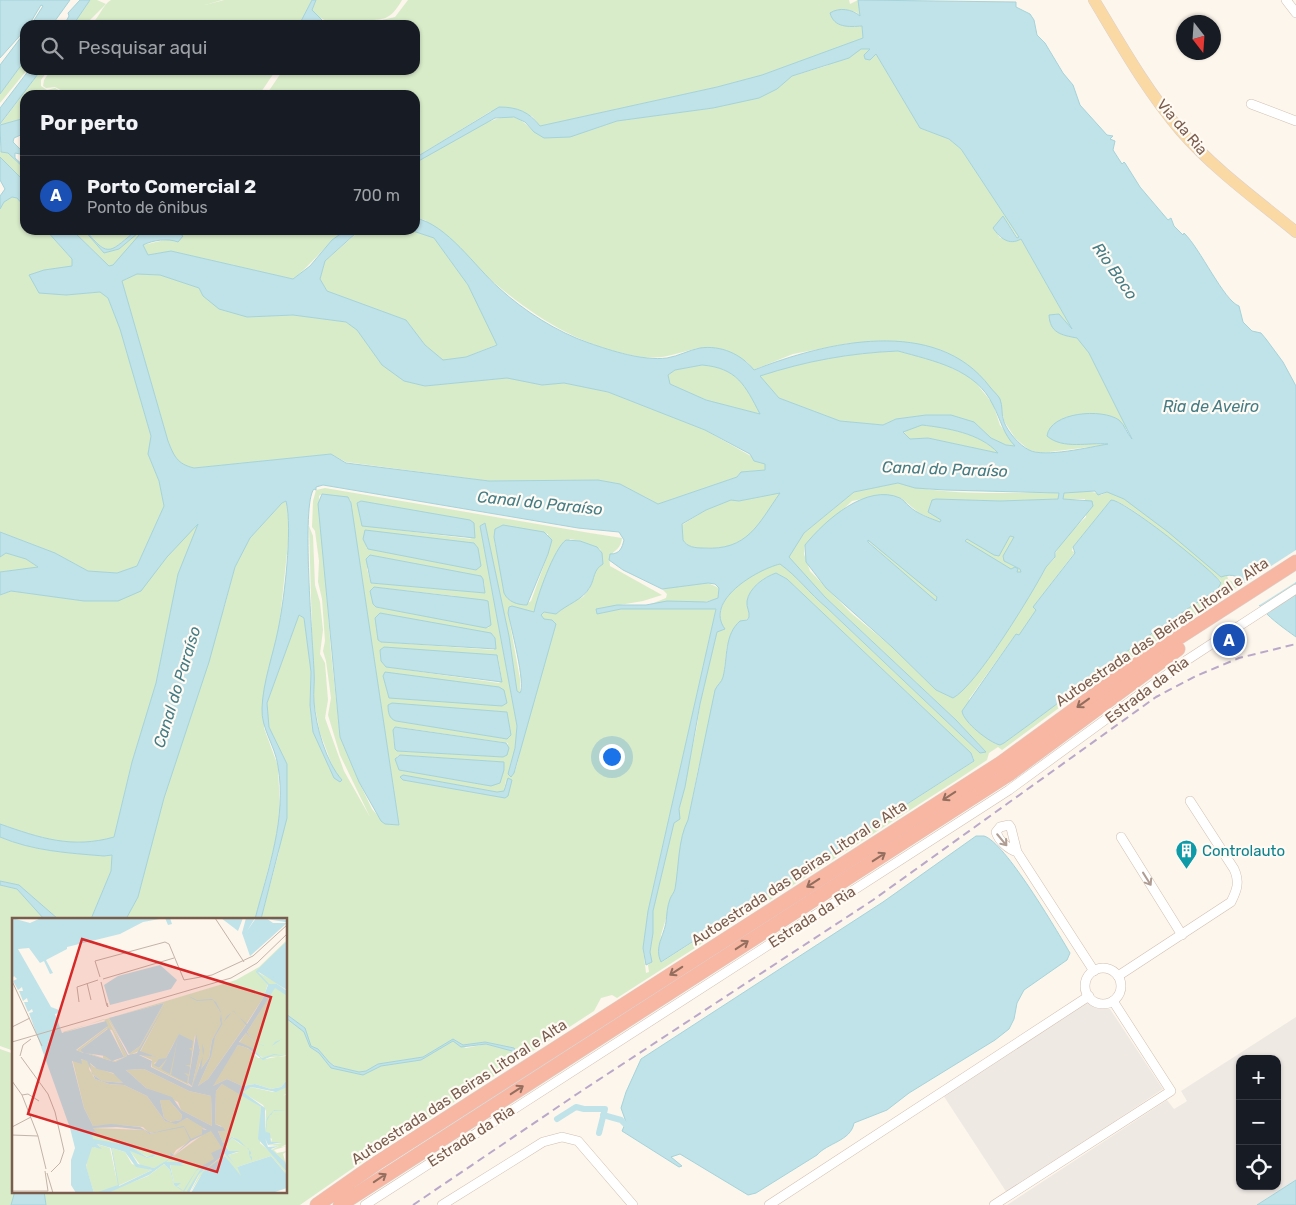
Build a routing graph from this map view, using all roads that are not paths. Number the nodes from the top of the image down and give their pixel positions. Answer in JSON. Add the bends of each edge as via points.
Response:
{"nodes":[{"id":1,"x":1094,"y":0,"type":"edge"},
{"id":2,"x":1286,"y":0,"type":"edge"},
{"id":3,"x":1296,"y":13,"type":"edge"},
{"id":4,"x":1252,"y":104,"type":"dead end"},
{"id":5,"x":1296,"y":121,"type":"edge"},
{"id":6,"x":1296,"y":232,"type":"edge"},
{"id":7,"x":1296,"y":562,"type":"edge"},
{"id":8,"x":1296,"y":573,"type":"edge"},
{"id":9,"x":1296,"y":589,"type":"edge"},
{"id":10,"x":1245,"y":607,"type":"junction"},
{"id":11,"x":1190,"y":801,"type":"dead end"},
{"id":12,"x":1122,"y":838,"type":"dead end"},
{"id":13,"x":1017,"y":852,"type":"dead end"},
{"id":14,"x":1182,"y":934,"type":"junction"},
{"id":15,"x":1094,"y":971,"type":"junction"},
{"id":16,"x":1118,"y":976,"type":"junction"},
{"id":17,"x":1089,"y":996,"type":"junction"},
{"id":18,"x":1113,"y":1001,"type":"junction"},
{"id":19,"x":317,"y":1205,"type":"edge"},
{"id":20,"x":340,"y":1205,"type":"edge"},
{"id":21,"x":365,"y":1205,"type":"edge"},
{"id":22,"x":442,"y":1205,"type":"edge"},
{"id":23,"x":633,"y":1205,"type":"edge"},
{"id":24,"x":769,"y":1205,"type":"edge"},
{"id":25,"x":994,"y":1205,"type":"edge"}],
"edges":[{"from":1,"to":6,"type":"main road","name":"Via da Ria","via":[[1135,67],[1182,131],[1214,163]]},
{"from":2,"to":3,"type":"street"},
{"from":4,"to":5,"type":"street"},
{"from":7,"to":10,"type":"highway","name":"Autoestrada das Beiras Litoral e Alta"},
{"from":8,"to":10,"type":"highway","name":"Autoestrada das Beiras Litoral e Alta"},
{"from":9,"to":10,"type":"street","name":"Estrada da Ria"},
{"from":10,"to":19,"type":"highway","name":"Autoestrada das Beiras Litoral e Alta","one_way":true,"via":[[1130,669],[1001,763],[385,1158]]},
{"from":20,"to":10,"type":"highway","name":"Autoestrada das Beiras Litoral e Alta","one_way":true,"via":[[1009,774],[1170,654]]},
{"from":10,"to":21,"type":"street","name":"Estrada da Ria","via":[[1187,660],[995,800]]},
{"from":11,"to":14,"type":"street","via":[[1238,878],[1231,902]]},
{"from":12,"to":14,"type":"street","one_way":true},
{"from":13,"to":15,"type":"street"},
{"from":14,"to":16,"type":"street"},
{"from":15,"to":16,"type":"street","via":[[1109,969]]},
{"from":15,"to":17,"type":"street","via":[[1086,984]]},
{"from":16,"to":18,"type":"street","via":[[1121,988]]},
{"from":17,"to":18,"type":"street","via":[[1098,1003]]},
{"from":17,"to":24,"type":"street"},
{"from":18,"to":25,"type":"street","via":[[1171,1091]]},
{"from":22,"to":23,"type":"street","via":[[543,1142],[562,1137],[578,1141]]}]}
